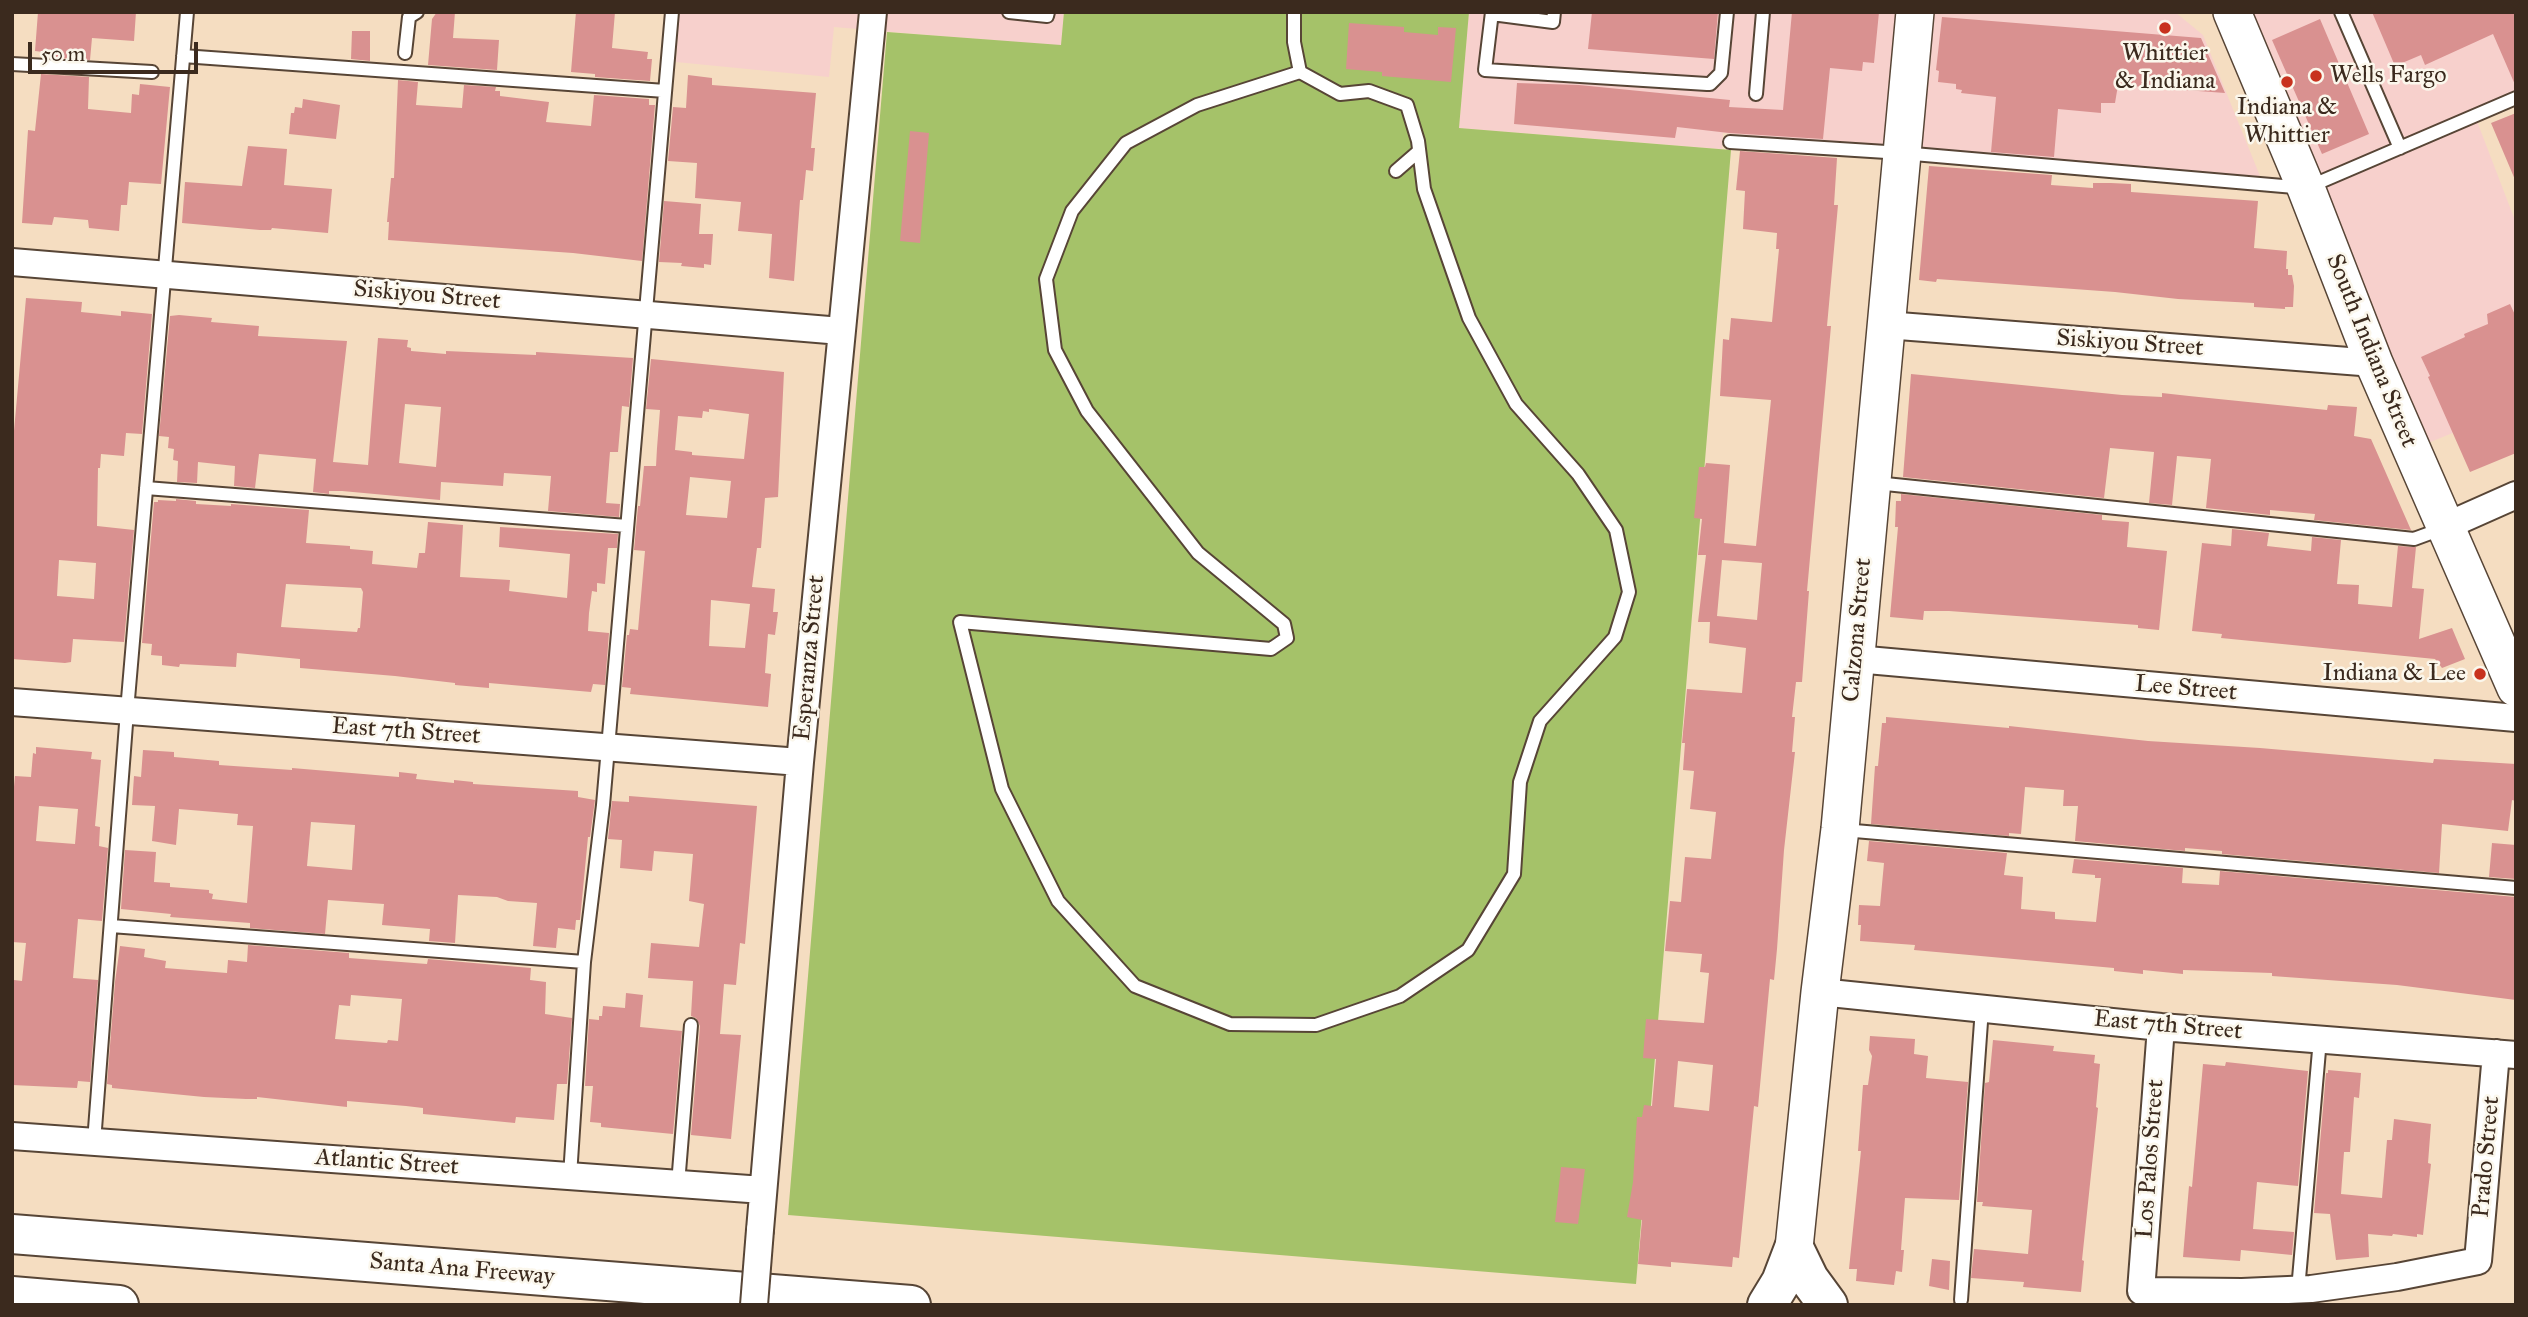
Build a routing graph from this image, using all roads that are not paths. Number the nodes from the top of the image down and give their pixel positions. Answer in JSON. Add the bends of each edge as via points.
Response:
{"nodes":[{"id":1,"x":187,"y":12,"type":"edge"},
{"id":2,"x":416,"y":12,"type":"edge"},
{"id":3,"x":672,"y":12,"type":"edge"},
{"id":4,"x":873,"y":12,"type":"edge"},
{"id":5,"x":1009,"y":12,"type":"edge"},
{"id":6,"x":1048,"y":12,"type":"edge"},
{"id":7,"x":1294,"y":12,"type":"edge"},
{"id":8,"x":1554,"y":12,"type":"edge"},
{"id":9,"x":1727,"y":12,"type":"edge"},
{"id":10,"x":1763,"y":12,"type":"edge"},
{"id":11,"x":1915,"y":12,"type":"edge"},
{"id":12,"x":2232,"y":12,"type":"edge"},
{"id":13,"x":2341,"y":12,"type":"edge"},
{"id":14,"x":1492,"y":13,"type":"edge"},
{"id":15,"x":405,"y":52,"type":"dead end"},
{"id":16,"x":183,"y":56,"type":"junction"},
{"id":17,"x":12,"y":64,"type":"edge"},
{"id":18,"x":152,"y":72,"type":"dead end"},
{"id":19,"x":1300,"y":72,"type":"junction"},
{"id":20,"x":665,"y":91,"type":"junction"},
{"id":21,"x":1756,"y":94,"type":"dead end"},
{"id":22,"x":2516,"y":98,"type":"edge"},
{"id":23,"x":1730,"y":142,"type":"dead end"},
{"id":24,"x":2400,"y":148,"type":"junction"},
{"id":25,"x":1419,"y":151,"type":"junction"},
{"id":26,"x":1902,"y":153,"type":"junction"},
{"id":27,"x":1396,"y":171,"type":"dead end"},
{"id":28,"x":2306,"y":188,"type":"junction"},
{"id":29,"x":12,"y":262,"type":"edge"},
{"id":30,"x":165,"y":275,"type":"junction"},
{"id":31,"x":646,"y":315,"type":"junction"},
{"id":32,"x":1886,"y":325,"type":"junction"},
{"id":33,"x":841,"y":331,"type":"junction"},
{"id":34,"x":2374,"y":363,"type":"junction"},
{"id":35,"x":1872,"y":483,"type":"junction"},
{"id":36,"x":146,"y":488,"type":"junction"},
{"id":37,"x":2516,"y":495,"type":"edge"},
{"id":38,"x":627,"y":526,"type":"junction"},
{"id":39,"x":2444,"y":527,"type":"junction"},
{"id":40,"x":1856,"y":659,"type":"junction"},
{"id":41,"x":2516,"y":688,"type":"edge"},
{"id":42,"x":12,"y":702,"type":"edge"},
{"id":43,"x":127,"y":711,"type":"junction"},
{"id":44,"x":2516,"y":718,"type":"edge"},
{"id":45,"x":607,"y":747,"type":"junction"},
{"id":46,"x":800,"y":762,"type":"junction"},
{"id":47,"x":1840,"y":829,"type":"junction"},
{"id":48,"x":2516,"y":888,"type":"edge"},
{"id":49,"x":111,"y":926,"type":"junction"},
{"id":50,"x":584,"y":962,"type":"junction"},
{"id":51,"x":1820,"y":992,"type":"junction"},
{"id":52,"x":1982,"y":1008,"type":"junction"},
{"id":53,"x":691,"y":1025,"type":"dead end"},
{"id":54,"x":2161,"y":1027,"type":"junction"},
{"id":55,"x":2320,"y":1039,"type":"junction"},
{"id":56,"x":2506,"y":1054,"type":"edge"},
{"id":57,"x":12,"y":1136,"type":"edge"},
{"id":58,"x":94,"y":1142,"type":"junction"},
{"id":59,"x":570,"y":1176,"type":"junction"},
{"id":60,"x":678,"y":1184,"type":"junction"},
{"id":61,"x":762,"y":1190,"type":"junction"},
{"id":62,"x":12,"y":1234,"type":"edge"},
{"id":63,"x":1794,"y":1248,"type":"junction"},
{"id":64,"x":2298,"y":1290,"type":"junction"},
{"id":65,"x":12,"y":1296,"type":"edge"},
{"id":66,"x":1961,"y":1300,"type":"dead end"},
{"id":67,"x":119,"y":1305,"type":"edge"},
{"id":68,"x":754,"y":1305,"type":"edge"},
{"id":69,"x":911,"y":1305,"type":"edge"},
{"id":70,"x":1767,"y":1305,"type":"edge"},
{"id":71,"x":1828,"y":1305,"type":"edge"}],
"edges":[{"from":1,"to":16,"type":"lane"},
{"from":2,"to":15,"type":"lane","via":[[409,17]]},
{"from":3,"to":20,"type":"lane"},
{"from":4,"to":33,"type":"street","name":"Esperanza Street"},
{"from":5,"to":6,"type":"lane","via":[[1047,16]]},
{"from":7,"to":19,"type":"lane"},
{"from":8,"to":14,"type":"lane","via":[[1553,22]]},
{"from":9,"to":14,"type":"lane","via":[[1721,73],[1710,84],[1485,70]]},
{"from":10,"to":21,"type":"lane"},
{"from":11,"to":26,"type":"street","name":"Calzona Street"},
{"from":12,"to":28,"type":"street","name":"South Indiana Street"},
{"from":13,"to":24,"type":"lane"},
{"from":16,"to":20,"type":"lane"},
{"from":16,"to":30,"type":"lane"},
{"from":17,"to":18,"type":"lane"},
{"from":19,"to":25,"type":"lane","via":[[1340,94],[1369,91],[1407,105]]},
{"from":19,"to":25,"type":"lane","via":[[1197,105],[1126,143],[1072,211],[1046,279],[1055,350],[1087,411],[1198,553],[1284,624],[1287,638],[1271,649],[960,622],[1002,789],[1058,901],[1135,986],[1230,1024],[1316,1025],[1400,996],[1468,950],[1514,874],[1520,782],[1540,721],[1615,637],[1629,592],[1616,530],[1578,474],[1516,404],[1469,318],[1424,190]]},
{"from":20,"to":31,"type":"lane"},
{"from":22,"to":24,"type":"lane"},
{"from":23,"to":26,"type":"lane"},
{"from":24,"to":28,"type":"lane"},
{"from":25,"to":27,"type":"lane"},
{"from":26,"to":28,"type":"lane"},
{"from":26,"to":32,"type":"street","name":"Calzona Street"},
{"from":28,"to":34,"type":"street","name":"South Indiana Street"},
{"from":29,"to":30,"type":"street","name":"Siskiyou Street"},
{"from":30,"to":31,"type":"street","name":"Siskiyou Street"},
{"from":30,"to":36,"type":"lane"},
{"from":31,"to":33,"type":"street","name":"Siskiyou Street"},
{"from":31,"to":38,"type":"lane"},
{"from":32,"to":34,"type":"street","name":"Siskiyou Street"},
{"from":32,"to":35,"type":"street","name":"Calzona Street"},
{"from":33,"to":46,"type":"street","name":"Esperanza Street"},
{"from":34,"to":39,"type":"street","name":"South Indiana Street"},
{"from":35,"to":39,"type":"lane","via":[[2414,540]]},
{"from":35,"to":40,"type":"street","name":"Calzona Street"},
{"from":36,"to":38,"type":"lane"},
{"from":36,"to":43,"type":"lane"},
{"from":37,"to":39,"type":"street"},
{"from":38,"to":45,"type":"lane"},
{"from":39,"to":41,"type":"street","name":"South Indiana Street"},
{"from":40,"to":44,"type":"street","name":"Lee Street"},
{"from":40,"to":47,"type":"street","name":"Calzona Street"},
{"from":42,"to":43,"type":"street","name":"East 7th Street"},
{"from":43,"to":45,"type":"street","name":"East 7th Street"},
{"from":43,"to":49,"type":"lane"},
{"from":45,"to":46,"type":"street","name":"East 7th Street"},
{"from":45,"to":50,"type":"lane"},
{"from":46,"to":61,"type":"street","name":"Esperanza Street"},
{"from":47,"to":48,"type":"lane"},
{"from":47,"to":51,"type":"street","name":"Calzona Street"},
{"from":49,"to":50,"type":"lane"},
{"from":49,"to":58,"type":"lane"},
{"from":50,"to":59,"type":"lane"},
{"from":51,"to":52,"type":"street","name":"East 7th Street"},
{"from":51,"to":63,"type":"street","name":"Calzona Street"},
{"from":52,"to":54,"type":"street","name":"East 7th Street"},
{"from":52,"to":66,"type":"lane"},
{"from":53,"to":60,"type":"lane"},
{"from":54,"to":55,"type":"street","name":"East 7th Street"},
{"from":54,"to":64,"type":"street","name":"Los Palos Street","via":[[2141,1292]]},
{"from":55,"to":56,"type":"street","name":"East 7th Street"},
{"from":55,"to":64,"type":"lane"},
{"from":56,"to":64,"type":"street","name":"Prado Street","via":[[2478,1261]]},
{"from":57,"to":58,"type":"street","name":"Atlantic Street"},
{"from":58,"to":59,"type":"street","name":"Atlantic Street"},
{"from":59,"to":60,"type":"street","name":"Atlantic Street"},
{"from":60,"to":61,"type":"street","name":"Atlantic Street"},
{"from":61,"to":68,"type":"street","name":"Esperanza Street","bridge":true},
{"from":62,"to":69,"type":"highway","name":"Santa Ana Freeway"},
{"from":63,"to":70,"type":"highway"},
{"from":63,"to":71,"type":"highway"},
{"from":65,"to":67,"type":"highway"}]}
